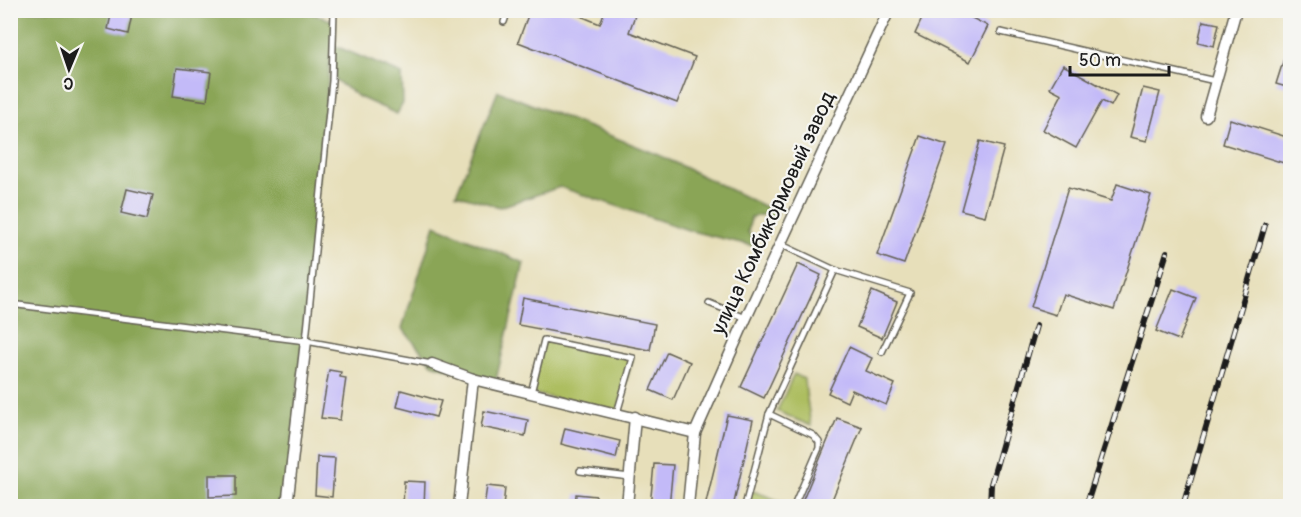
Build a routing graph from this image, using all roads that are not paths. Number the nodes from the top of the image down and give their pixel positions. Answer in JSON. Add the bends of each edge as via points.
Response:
{"nodes":[{"id":1,"x":334,"y":10,"type":"edge"},
{"id":2,"x":508,"y":10,"type":"edge"},
{"id":3,"x":889,"y":10,"type":"edge"},
{"id":4,"x":1236,"y":10,"type":"edge"},
{"id":5,"x":504,"y":22,"type":"dead end"},
{"id":6,"x":1000,"y":32,"type":"dead end"},
{"id":7,"x":1215,"y":81,"type":"junction"},
{"id":8,"x":1205,"y":109,"type":"dead end"},
{"id":9,"x":780,"y":244,"type":"junction"},
{"id":10,"x":835,"y":270,"type":"junction"},
{"id":11,"x":709,"y":303,"type":"dead end"},
{"id":12,"x":10,"y":304,"type":"edge"},
{"id":13,"x":746,"y":318,"type":"junction"},
{"id":14,"x":306,"y":341,"type":"junction"},
{"id":15,"x":882,"y":352,"type":"dead end"},
{"id":16,"x":432,"y":364,"type":"joint"},
{"id":17,"x":473,"y":379,"type":"junction"},
{"id":18,"x":531,"y":393,"type":"junction"},
{"id":19,"x":617,"y":413,"type":"junction"},
{"id":20,"x":769,"y":414,"type":"junction"},
{"id":21,"x":635,"y":417,"type":"junction"},
{"id":22,"x":695,"y":433,"type":"junction"},
{"id":23,"x":580,"y":471,"type":"dead end"},
{"id":24,"x":630,"y":477,"type":"junction"},
{"id":25,"x":287,"y":507,"type":"edge"},
{"id":26,"x":459,"y":507,"type":"edge"},
{"id":27,"x":627,"y":507,"type":"edge"},
{"id":28,"x":688,"y":507,"type":"edge"},
{"id":29,"x":745,"y":507,"type":"edge"},
{"id":30,"x":794,"y":507,"type":"edge"}],
"edges":[{"from":1,"to":14,"type":"lane","via":[[332,81]]},
{"from":2,"to":5,"type":"lane"},
{"from":3,"to":9,"type":"street","name":"улица Комбикормовый завод"},
{"from":4,"to":7,"type":"street"},
{"from":6,"to":7,"type":"lane"},
{"from":7,"to":8,"type":"street"},
{"from":9,"to":10,"type":"lane"},
{"from":9,"to":13,"type":"street","name":"улица Комбикормовый завод"},
{"from":10,"to":15,"type":"lane","via":[[910,293]]},
{"from":10,"to":20,"type":"lane"},
{"from":11,"to":13,"type":"lane"},
{"from":12,"to":14,"type":"lane"},
{"from":13,"to":22,"type":"street","name":"улица Комбикормовый завод"},
{"from":14,"to":16,"type":"lane"},
{"from":14,"to":25,"type":"street"},
{"from":16,"to":17,"type":"street"},
{"from":17,"to":18,"type":"street"},
{"from":17,"to":26,"type":"street"},
{"from":18,"to":19,"type":"street"},
{"from":18,"to":19,"type":"lane","via":[[544,340],[633,358]]},
{"from":19,"to":21,"type":"street"},
{"from":20,"to":29,"type":"lane"},
{"from":20,"to":30,"type":"lane","via":[[813,435],[819,442]]},
{"from":21,"to":22,"type":"street"},
{"from":21,"to":24,"type":"street"},
{"from":22,"to":28,"type":"street","name":"улица Комбикормовый завод"},
{"from":23,"to":24,"type":"lane"},
{"from":24,"to":27,"type":"street"}]}
